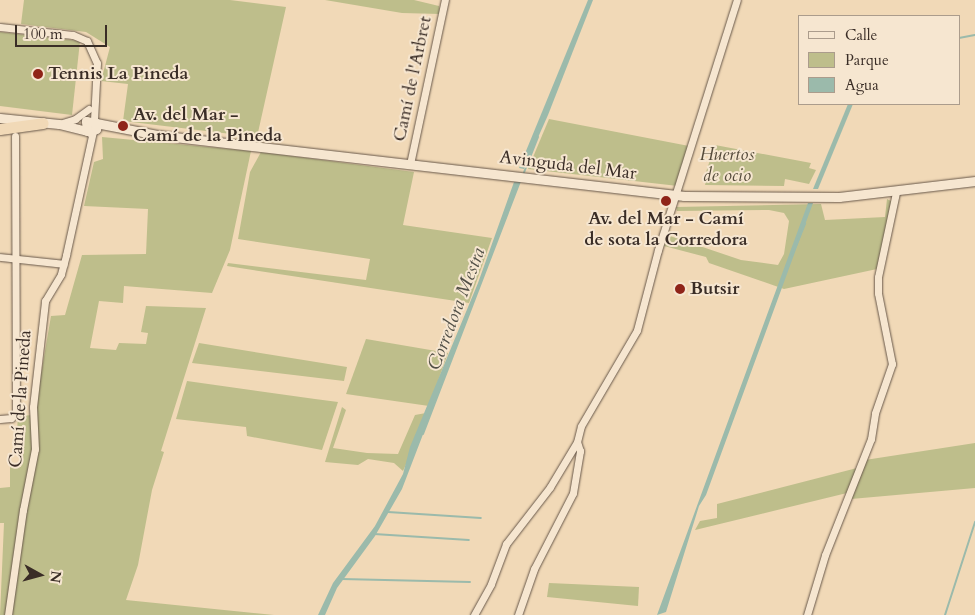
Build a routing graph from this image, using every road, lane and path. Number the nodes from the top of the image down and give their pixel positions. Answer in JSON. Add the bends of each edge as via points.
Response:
{"nodes":[{"id":1,"x":445,"y":0,"type":"edge"},
{"id":2,"x":737,"y":0,"type":"edge"},
{"id":3,"x":0,"y":28,"type":"edge"},
{"id":4,"x":95,"y":93,"type":"junction"},
{"id":5,"x":90,"y":109,"type":"junction"},
{"id":6,"x":0,"y":118,"type":"edge"},
{"id":7,"x":43,"y":123,"type":"junction"},
{"id":8,"x":60,"y":124,"type":"junction"},
{"id":9,"x":91,"y":126,"type":"junction"},
{"id":10,"x":0,"y":129,"type":"edge"},
{"id":11,"x":15,"y":136,"type":"dead end"},
{"id":12,"x":410,"y":164,"type":"junction"},
{"id":13,"x":975,"y":180,"type":"edge"},
{"id":14,"x":896,"y":192,"type":"junction"},
{"id":15,"x":677,"y":195,"type":"junction"},
{"id":16,"x":0,"y":257,"type":"edge"},
{"id":17,"x":15,"y":259,"type":"junction"},
{"id":18,"x":64,"y":264,"type":"junction"},
{"id":19,"x":0,"y":418,"type":"edge"},
{"id":20,"x":577,"y":442,"type":"junction"},
{"id":21,"x":8,"y":615,"type":"edge"},
{"id":22,"x":474,"y":615,"type":"edge"},
{"id":23,"x":518,"y":615,"type":"edge"},
{"id":24,"x":807,"y":615,"type":"edge"}],
"edges":[{"from":1,"to":12,"type":"street","name":"Camí de l'Arbret"},
{"from":2,"to":15,"type":"street"},
{"from":3,"to":4,"type":"street","name":"Camí de la Pineda","via":[[81,37],[92,47],[97,72]]},
{"from":4,"to":5,"type":"street","name":"Camí de la Pineda"},
{"from":4,"to":9,"type":"street","name":"Camí de la Pineda"},
{"from":5,"to":8,"type":"street"},
{"from":5,"to":9,"type":"street","name":"Camí de la Pineda"},
{"from":6,"to":7,"type":"street","name":"Avinguda del Mar"},
{"from":7,"to":8,"type":"street","name":"Avinguda del Mar"},
{"from":7,"to":10,"type":"highway"},
{"from":8,"to":9,"type":"street","name":"Avinguda del Mar"},
{"from":9,"to":12,"type":"street","name":"Avinguda del Mar"},
{"from":9,"to":18,"type":"street","name":"Camí de la Pineda","via":[[86,178]]},
{"from":11,"to":17,"type":"street"},
{"from":12,"to":15,"type":"street","name":"Avinguda del Mar"},
{"from":13,"to":14,"type":"street","name":"Avinguda del Mar"},
{"from":14,"to":15,"type":"street","name":"Avinguda del Mar","via":[[806,199]]},
{"from":14,"to":24,"type":"street","via":[[878,285],[892,364],[875,413],[871,439],[825,555]]},
{"from":15,"to":20,"type":"street","via":[[658,250],[637,330],[581,426]]},
{"from":16,"to":17,"type":"street"},
{"from":17,"to":18,"type":"street"},
{"from":17,"to":19,"type":"street","via":[[13,417]]},
{"from":18,"to":21,"type":"street","name":"Camí de la Pineda","via":[[50,287],[43,311],[33,407],[35,449]]},
{"from":20,"to":22,"type":"street","via":[[550,487],[506,544],[491,584]]},
{"from":20,"to":23,"type":"street","via":[[580,451],[573,493],[534,568]]}]}
